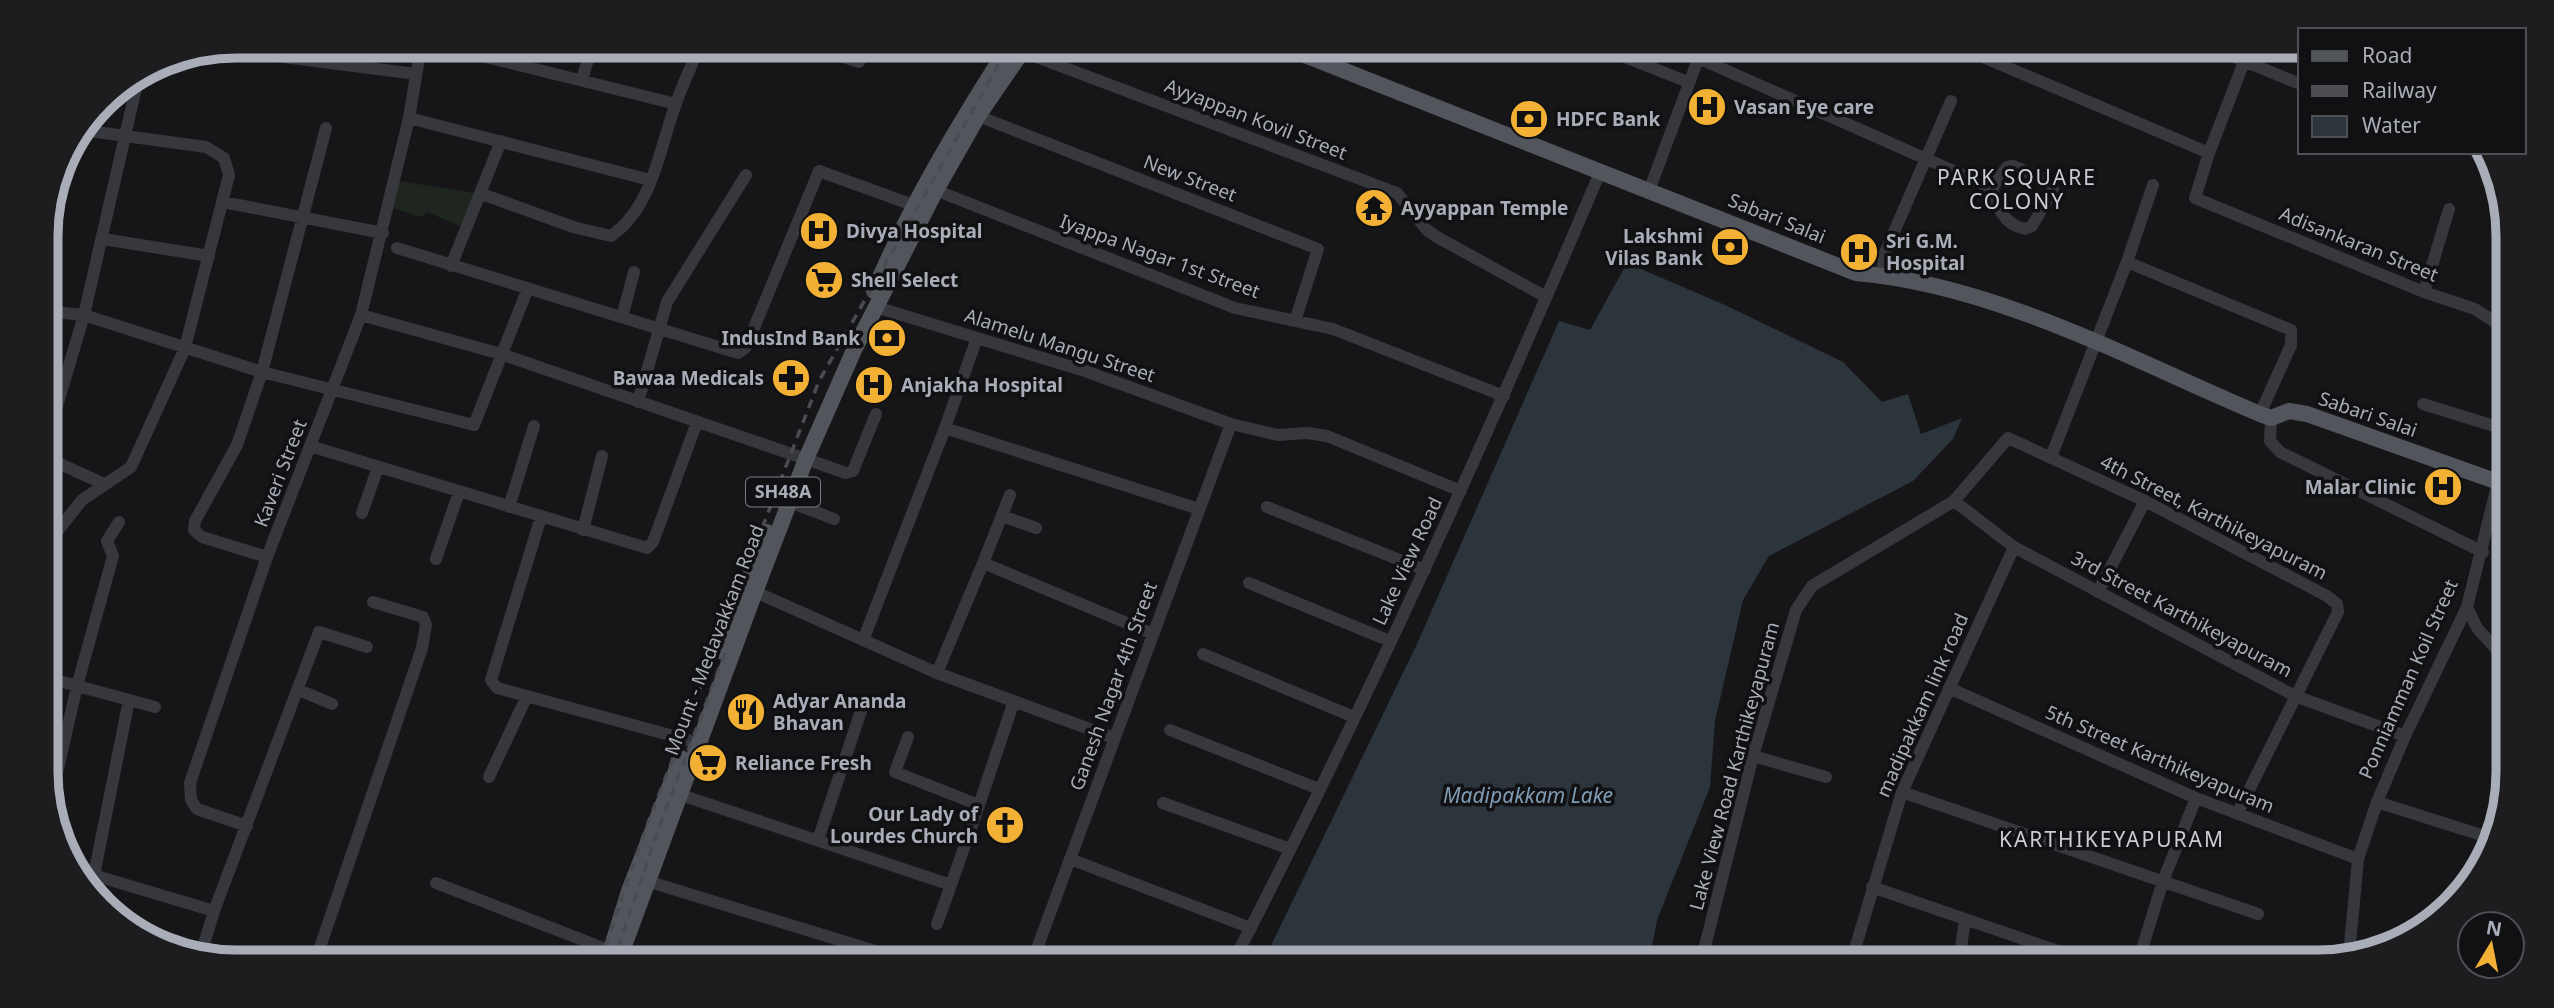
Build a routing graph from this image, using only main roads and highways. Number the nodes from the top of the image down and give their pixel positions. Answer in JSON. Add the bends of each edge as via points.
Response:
{"nodes":[{"id":1,"x":1011,"y":58,"type":"edge"},
{"id":2,"x":1013,"y":58,"type":"edge"},
{"id":3,"x":1313,"y":58,"type":"edge"},
{"id":4,"x":930,"y":188,"type":"junction"},
{"id":5,"x":802,"y":458,"type":"junction"},
{"id":6,"x":2496,"y":481,"type":"edge"},
{"id":7,"x":750,"y":590,"type":"junction"},
{"id":8,"x":614,"y":950,"type":"edge"},
{"id":9,"x":616,"y":950,"type":"edge"}],
"edges":[{"from":1,"to":4,"type":"main road","name":"Mount - Medavakkam Road","number":"SH48A","via":[[952,134]]},
{"from":2,"to":4,"type":"main road","name":"Mount - Medavakkam Road","number":"SH48A"},
{"from":3,"to":6,"type":"main road","name":"Sabari Salai","via":[[1856,273],[1921,282],[2001,304],[2265,416],[2289,411],[2307,414]]},
{"from":4,"to":5,"type":"main road","name":"Mount - Medavakkam Road","number":"SH48A"},
{"from":4,"to":5,"type":"main road","name":"Mount - Medavakkam Road","number":"SH48A","via":[[913,205]]},
{"from":5,"to":7,"type":"main road","name":"Mount - Medavakkam Road","number":"SH48A"},
{"from":5,"to":7,"type":"main road","name":"Mount - Medavakkam Road","number":"SH48A","via":[[790,502]]},
{"from":7,"to":8,"type":"main road","name":"Mount - Medavakkam Road","number":"SH48A","via":[[629,891]]},
{"from":7,"to":9,"type":"main road","name":"Mount - Medavakkam Road","number":"SH48A","via":[[650,882]]}]}
